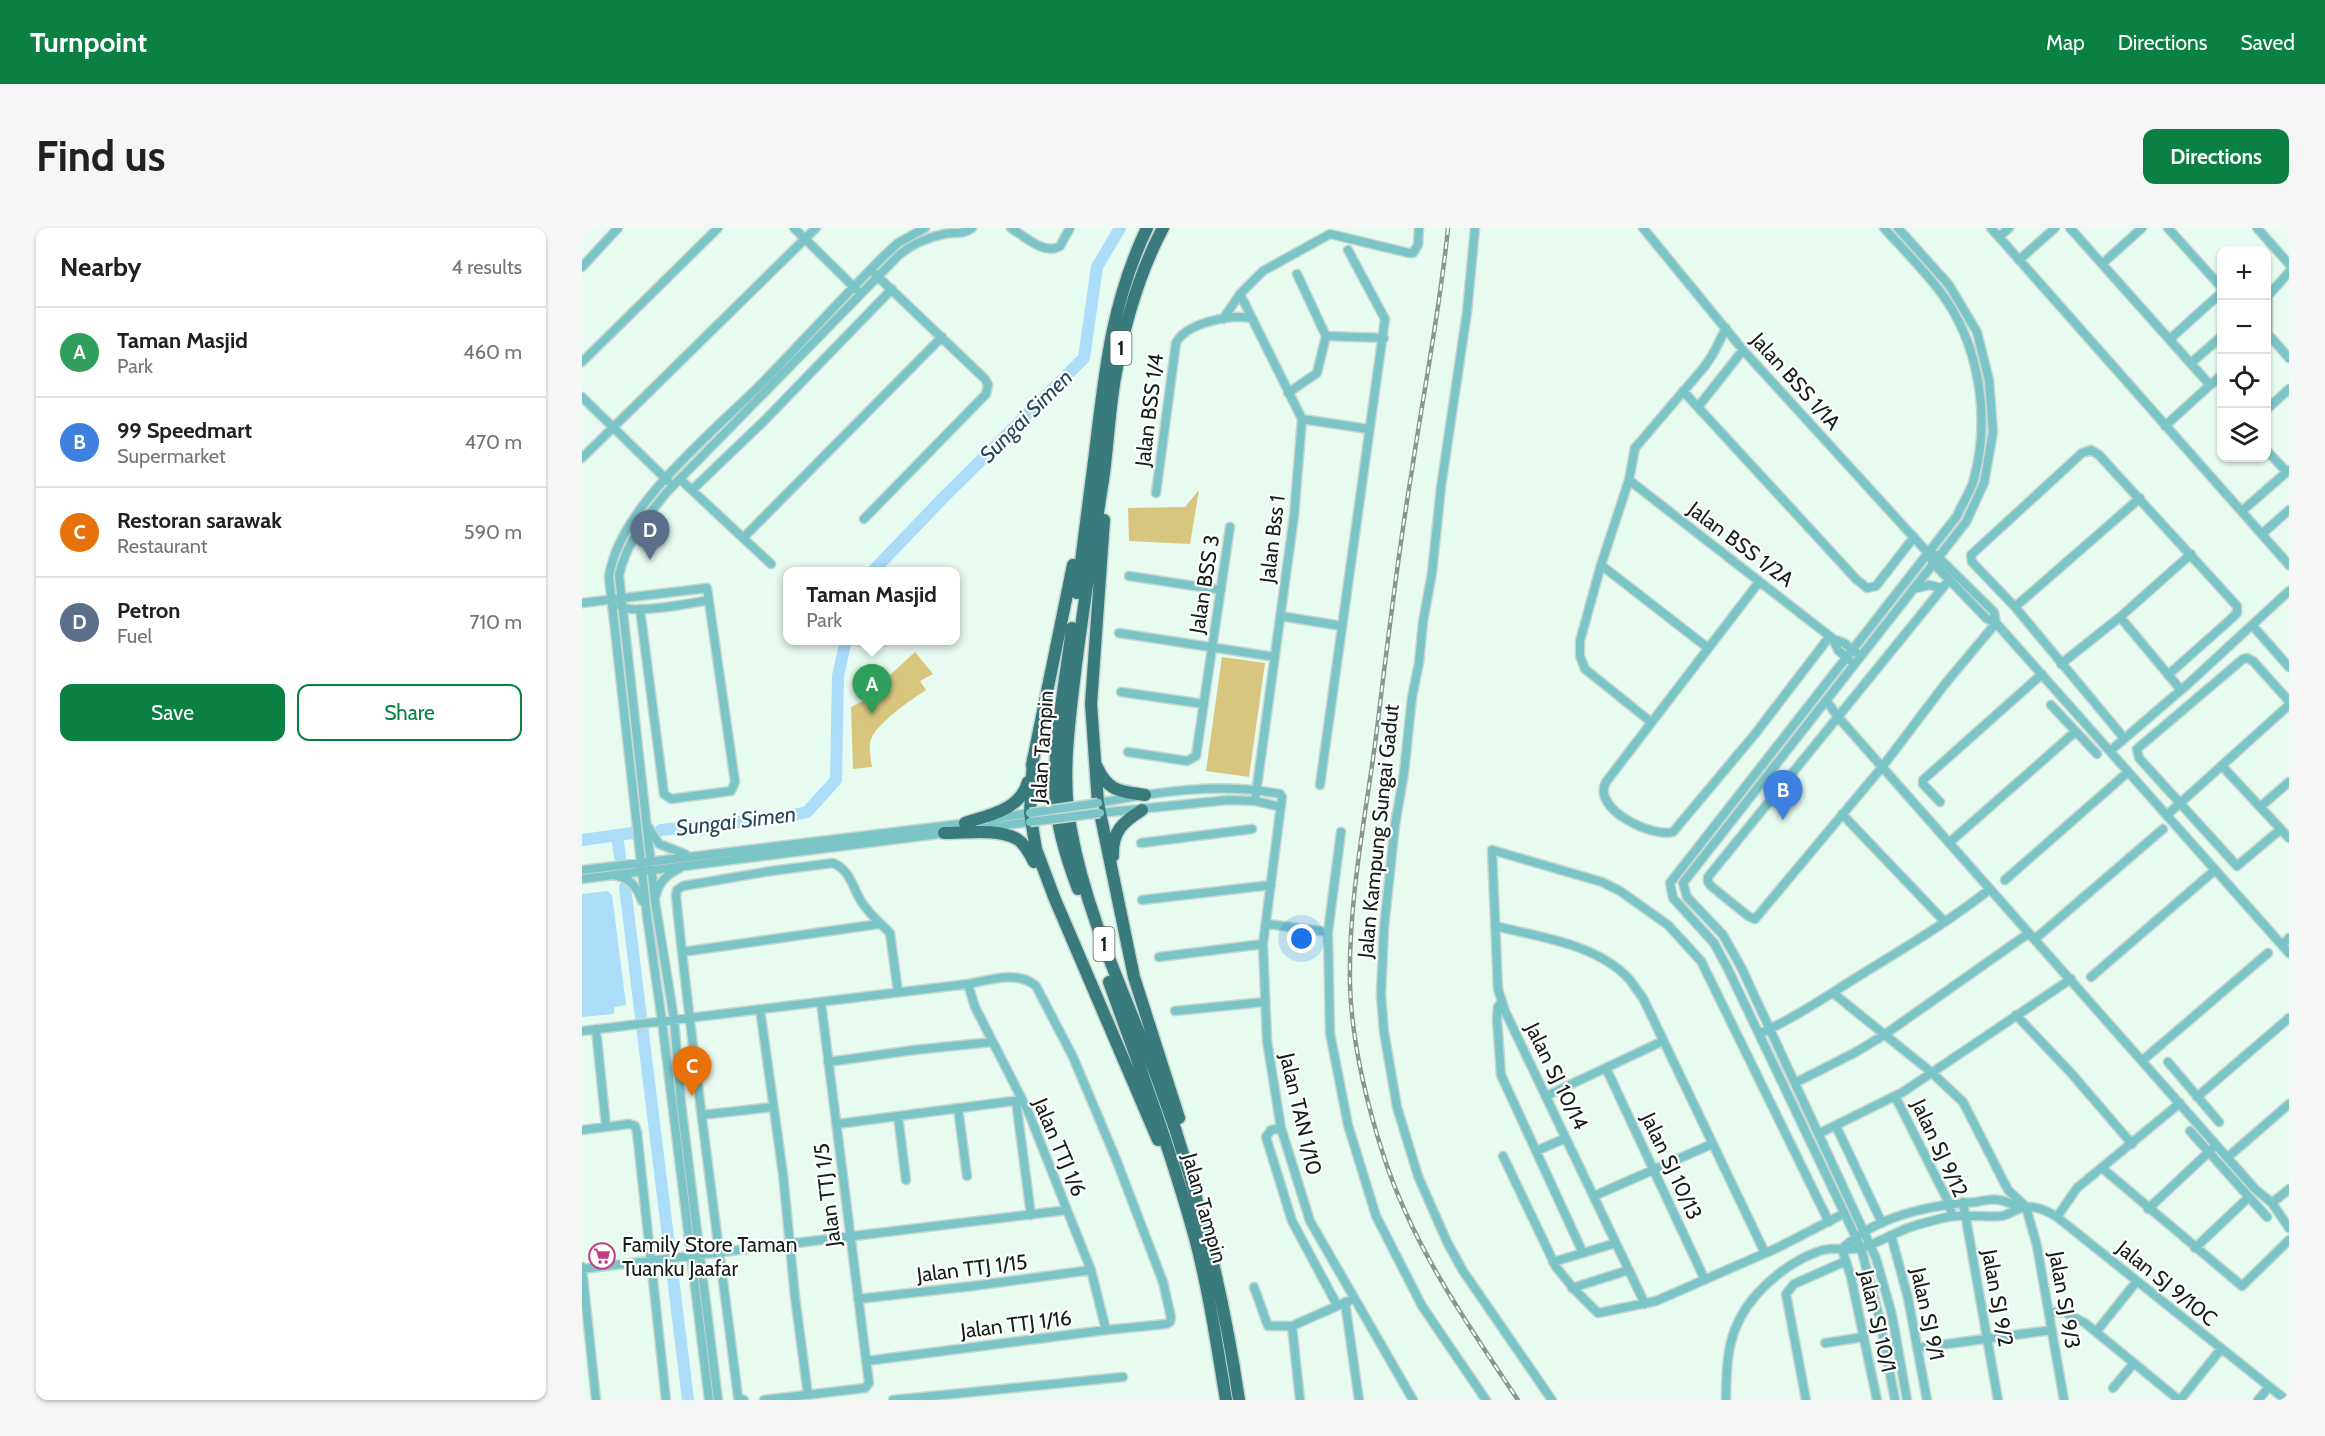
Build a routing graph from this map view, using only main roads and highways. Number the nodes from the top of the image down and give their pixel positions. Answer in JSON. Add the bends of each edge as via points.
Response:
{"nodes":[{"id":1,"x":1147,"y":228,"type":"edge"},
{"id":2,"x":1163,"y":228,"type":"edge"},
{"id":3,"x":1104,"y":474,"type":"junction"},
{"id":4,"x":1088,"y":506,"type":"junction"},
{"id":5,"x":1033,"y":759,"type":"junction"},
{"id":6,"x":1094,"y":760,"type":"junction"},
{"id":7,"x":1145,"y":795,"type":"road end"},
{"id":8,"x":1142,"y":810,"type":"road end"},
{"id":9,"x":965,"y":823,"type":"road end"},
{"id":10,"x":944,"y":833,"type":"road end"},
{"id":11,"x":1115,"y":888,"type":"junction"},
{"id":12,"x":1054,"y":897,"type":"junction"},
{"id":13,"x":1184,"y":1151,"type":"junction"},
{"id":14,"x":1175,"y":1172,"type":"junction"},
{"id":15,"x":1226,"y":1400,"type":"edge"},
{"id":16,"x":1239,"y":1400,"type":"edge"}],
"edges":[{"from":1,"to":4,"type":"highway","name":"Jalan Tampin","number":"1","via":[[1121,291],[1106,366]]},
{"from":2,"to":3,"type":"highway","number":"1","via":[[1141,274],[1123,340]]},
{"from":3,"to":6,"type":"highway","via":[[1091,704]]},
{"from":3,"to":13,"type":"highway","name":"Jalan Tampin","number":"1","via":[[1069,721],[1070,821],[1092,912]]},
{"from":4,"to":5,"type":"highway","via":[[1082,518]]},
{"from":4,"to":14,"type":"highway","name":"Jalan Tampin","number":"1","via":[[1056,755],[1057,813],[1070,867]]},
{"from":5,"to":9,"type":"highway","via":[[1024,793],[1016,803]]},
{"from":5,"to":12,"type":"highway","via":[[1030,818],[1036,849]]},
{"from":6,"to":7,"type":"highway","via":[[1109,786]]},
{"from":6,"to":11,"type":"highway"},
{"from":8,"to":11,"type":"highway","via":[[1117,831],[1113,844]]},
{"from":10,"to":12,"type":"highway","via":[[1000,833],[1017,839],[1028,850]]},
{"from":11,"to":13,"type":"highway","via":[[1134,977],[1174,1099]]},
{"from":12,"to":14,"type":"highway"},
{"from":13,"to":16,"type":"highway","name":"Jalan Tampin","number":"1","via":[[1208,1237]]},
{"from":14,"to":15,"type":"highway","name":"Jalan Tampin","number":"1","via":[[1204,1280]]}]}
